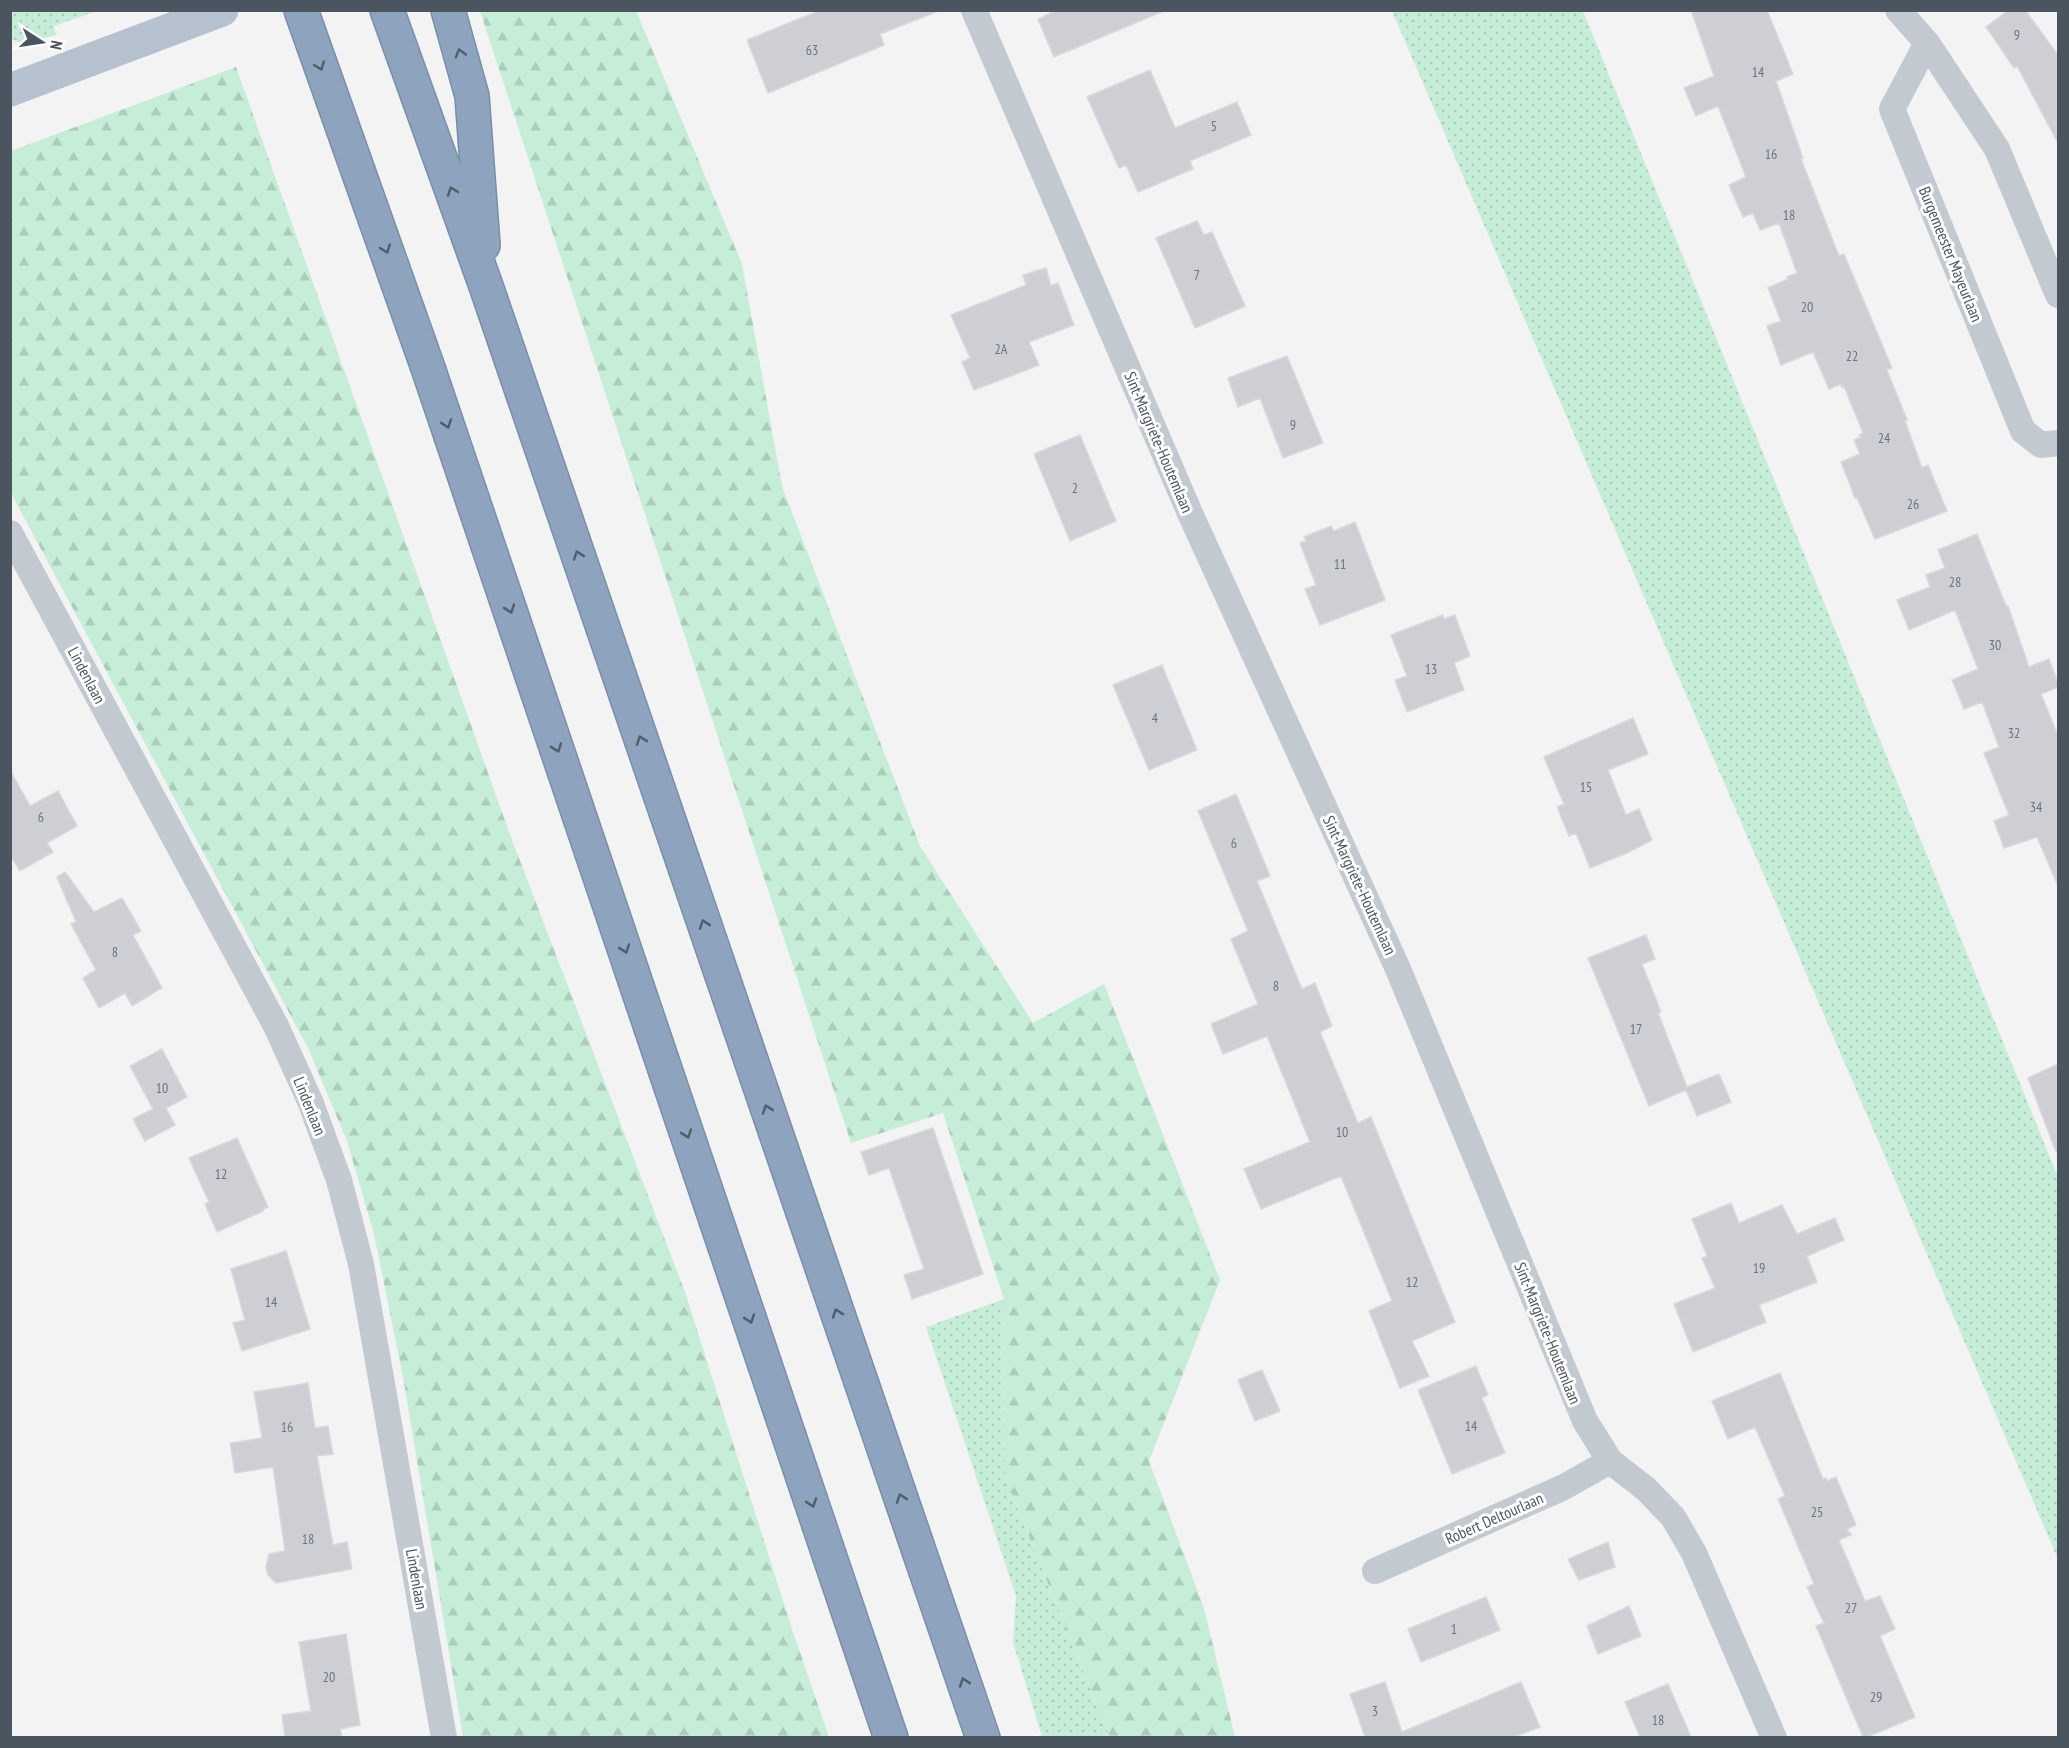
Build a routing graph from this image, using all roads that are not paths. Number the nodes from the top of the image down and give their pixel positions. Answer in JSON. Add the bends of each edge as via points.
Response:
{"nodes":[{"id":1,"x":222,"y":10,"type":"edge"},
{"id":2,"x":301,"y":10,"type":"edge"},
{"id":3,"x":387,"y":10,"type":"edge"},
{"id":4,"x":448,"y":10,"type":"edge"},
{"id":5,"x":974,"y":10,"type":"edge"},
{"id":6,"x":1898,"y":10,"type":"edge"},
{"id":7,"x":1928,"y":44,"type":"junction"},
{"id":8,"x":10,"y":90,"type":"edge"},
{"id":9,"x":486,"y":286,"type":"junction"},
{"id":10,"x":2058,"y":295,"type":"edge"},
{"id":11,"x":2058,"y":443,"type":"edge"},
{"id":12,"x":10,"y":533,"type":"edge"},
{"id":13,"x":1610,"y":1461,"type":"junction"},
{"id":14,"x":1376,"y":1571,"type":"dead end"},
{"id":15,"x":444,"y":1737,"type":"edge"},
{"id":16,"x":891,"y":1737,"type":"edge"},
{"id":17,"x":983,"y":1737,"type":"edge"},
{"id":18,"x":1774,"y":1737,"type":"edge"}],
"edges":[{"from":1,"to":8,"type":"main road"},
{"from":2,"to":16,"type":"highway","one_way":true,"via":[[428,368]]},
{"from":9,"to":3,"type":"highway","one_way":true},
{"from":9,"to":4,"type":"highway","one_way":true,"via":[[472,96]]},
{"from":5,"to":13,"type":"street","name":"Sint-Margriete-Houtemlaan","via":[[1189,511],[1398,969],[1585,1421]]},
{"from":6,"to":7,"type":"street"},
{"from":7,"to":10,"type":"street","via":[[1997,149]]},
{"from":7,"to":11,"type":"street","name":"Burgemeester Mayeurlaan","via":[[1892,109],[2024,431],[2041,445]]},
{"from":17,"to":9,"type":"highway","one_way":true},
{"from":12,"to":15,"type":"street","name":"Lindenlaan","via":[[276,1026],[310,1101],[339,1180],[361,1264]]},
{"from":13,"to":14,"type":"street","name":"Robert Deltourlaan","via":[[1564,1487]]},
{"from":13,"to":18,"type":"street","name":"Sint-Margriete-Houtemlaan","via":[[1646,1489],[1684,1535]]}]}
